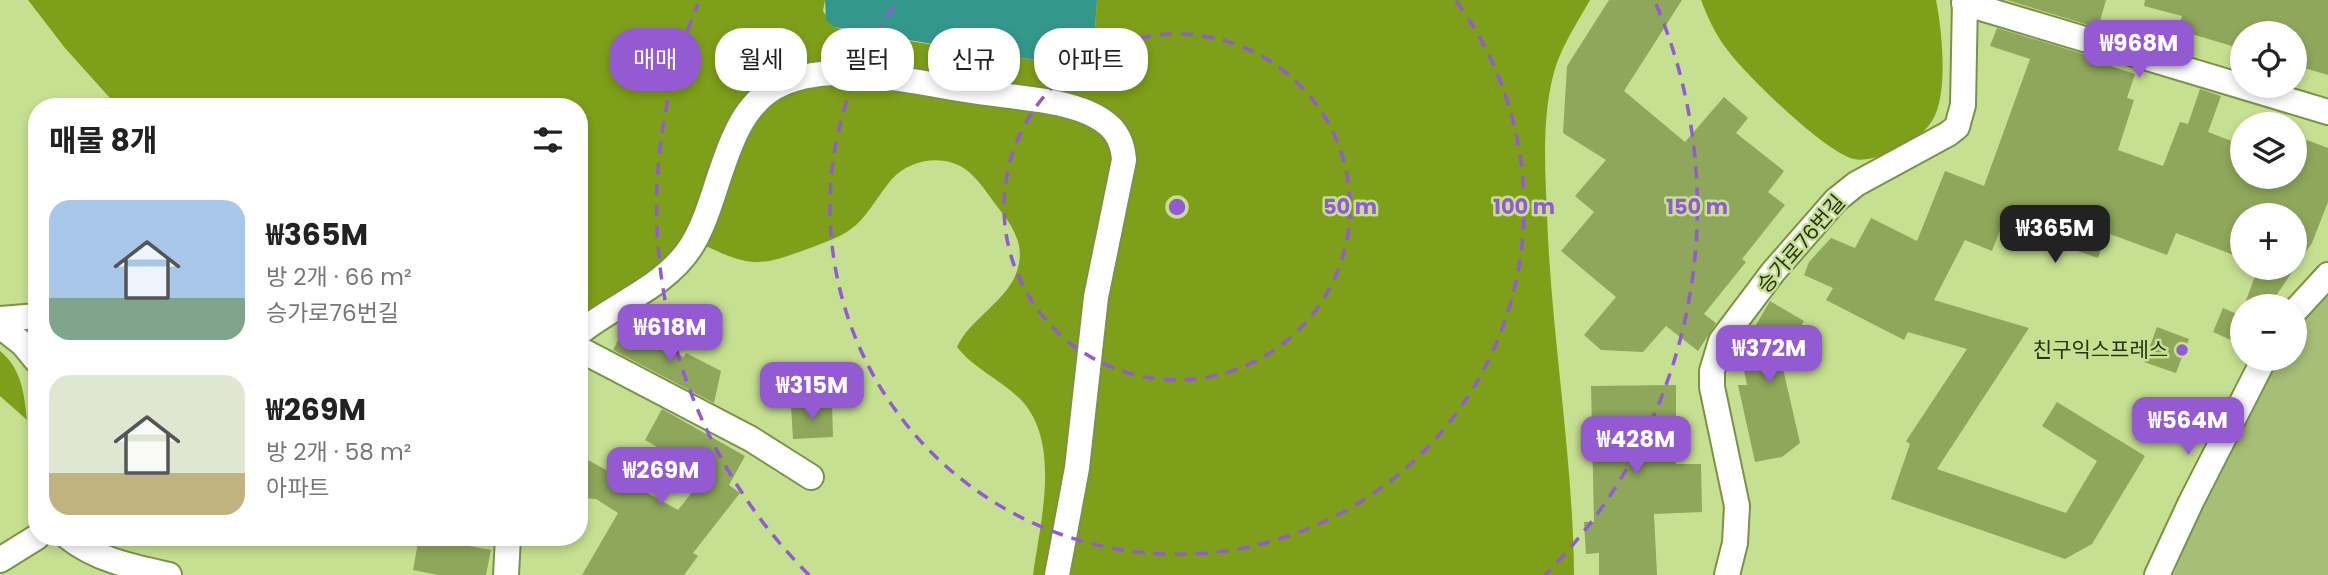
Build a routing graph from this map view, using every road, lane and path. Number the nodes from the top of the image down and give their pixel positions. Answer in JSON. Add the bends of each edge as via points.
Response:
{"nodes":[{"id":1,"x":1965,"y":2,"type":"edge"},
{"id":2,"x":2328,"y":112,"type":"edge"},
{"id":3,"x":2328,"y":275,"type":"edge"},
{"id":4,"x":2307,"y":298,"type":"edge"},
{"id":5,"x":28,"y":317,"type":"edge"},
{"id":6,"x":0,"y":319,"type":"edge"},
{"id":7,"x":0,"y":326,"type":"edge"},
{"id":8,"x":588,"y":327,"type":"edge"},
{"id":9,"x":28,"y":350,"type":"edge"},
{"id":10,"x":588,"y":354,"type":"edge"},
{"id":11,"x":2258,"y":371,"type":"edge"},
{"id":12,"x":811,"y":477,"type":"dead end"},
{"id":13,"x":28,"y":543,"type":"edge"},
{"id":14,"x":79,"y":546,"type":"edge"},
{"id":15,"x":508,"y":546,"type":"edge"},
{"id":16,"x":0,"y":560,"type":"edge"},
{"id":17,"x":169,"y":575,"type":"edge"},
{"id":18,"x":506,"y":575,"type":"edge"},
{"id":19,"x":1057,"y":575,"type":"edge"},
{"id":20,"x":1727,"y":575,"type":"edge"},
{"id":21,"x":2157,"y":575,"type":"edge"}],
"edges":[{"from":1,"to":2,"type":"street","name":"승가로76번길"},
{"from":1,"to":20,"type":"street","name":"승가로76번길","via":[[1964,105],[1957,127],[1836,200],[1721,341],[1712,387],[1737,506]]},
{"from":3,"to":4,"type":"street"},
{"from":5,"to":6,"type":"street"},
{"from":7,"to":9,"type":"street"},
{"from":8,"to":19,"type":"street","via":[[648,287],[684,256],[707,213],[736,134],[760,99],[775,87],[817,74],[841,74],[1056,104],[1095,116],[1118,136],[1124,160],[1096,296],[1079,458]]},
{"from":10,"to":12,"type":"street","via":[[751,439]]},
{"from":11,"to":21,"type":"street"},
{"from":13,"to":16,"type":"street"},
{"from":14,"to":17,"type":"street","via":[[104,558]]},
{"from":15,"to":18,"type":"street"}]}
